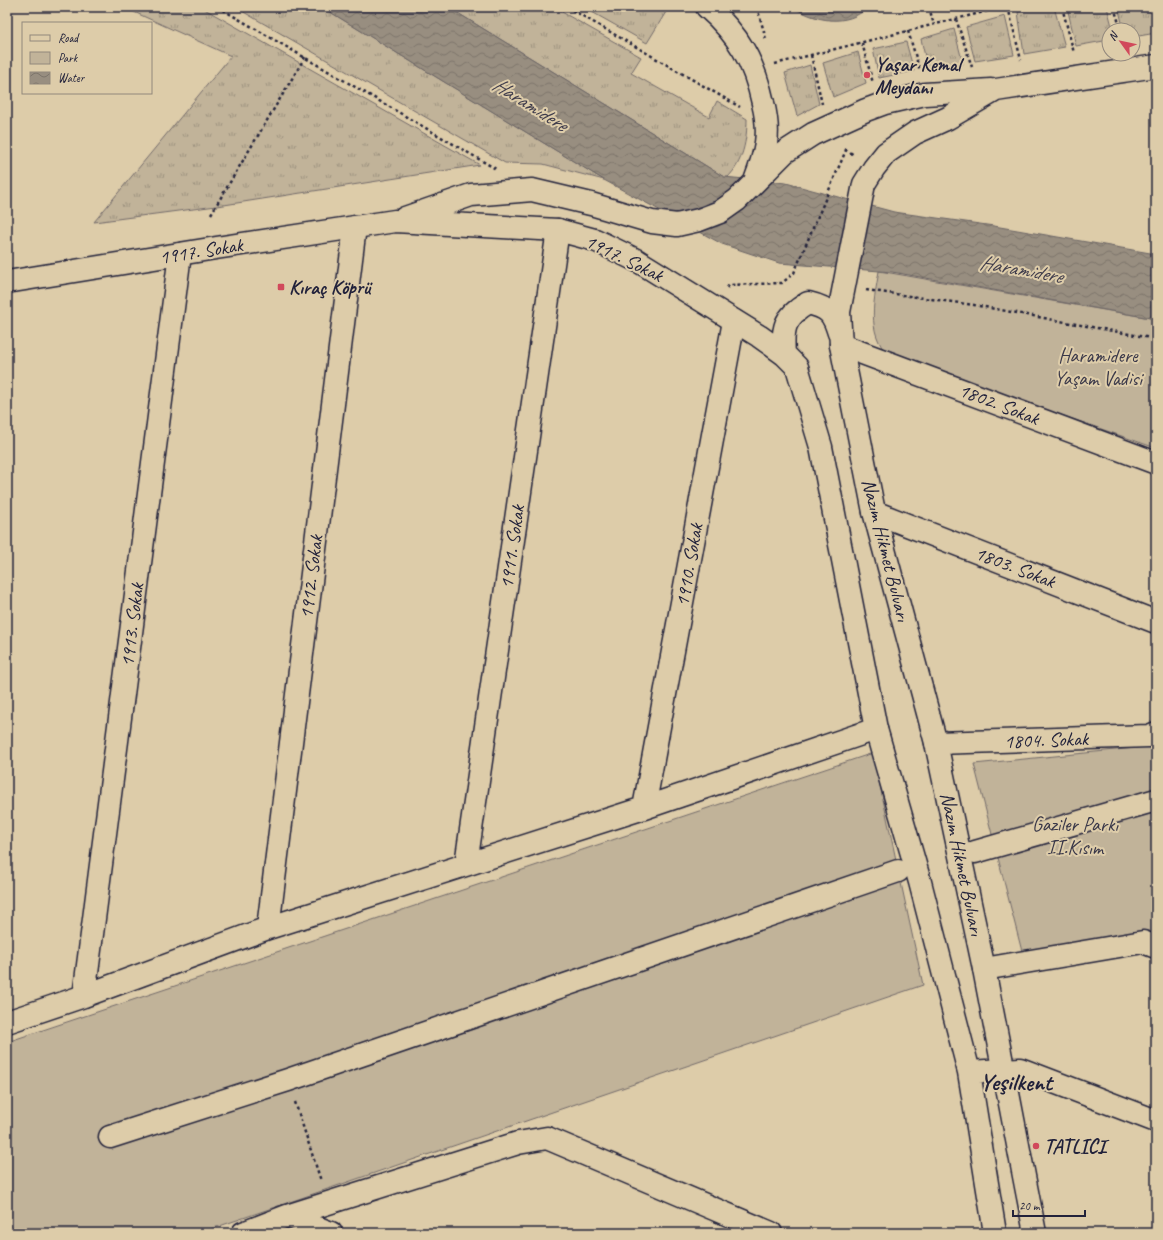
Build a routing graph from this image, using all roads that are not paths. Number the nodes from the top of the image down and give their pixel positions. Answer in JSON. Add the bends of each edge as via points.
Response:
{"nodes":[{"id":1,"x":707,"y":7,"type":"edge"},
{"id":2,"x":1156,"y":66,"type":"edge"},
{"id":3,"x":996,"y":90,"type":"junction"},
{"id":4,"x":753,"y":186,"type":"junction"},
{"id":5,"x":394,"y":221,"type":"junction"},
{"id":6,"x":355,"y":227,"type":"junction"},
{"id":7,"x":558,"y":230,"type":"junction"},
{"id":8,"x":180,"y":254,"type":"junction"},
{"id":9,"x":7,"y":282,"type":"edge"},
{"id":10,"x":734,"y":321,"type":"junction"},
{"id":11,"x":840,"y":339,"type":"junction"},
{"id":12,"x":784,"y":354,"type":"junction"},
{"id":13,"x":1156,"y":464,"type":"edge"},
{"id":14,"x":874,"y":512,"type":"junction"},
{"id":15,"x":1156,"y":622,"type":"edge"},
{"id":16,"x":876,"y":729,"type":"junction"},
{"id":17,"x":1156,"y":733,"type":"edge"},
{"id":18,"x":936,"y":743,"type":"junction"},
{"id":19,"x":1156,"y":800,"type":"edge"},
{"id":20,"x":644,"y":808,"type":"junction"},
{"id":21,"x":975,"y":852,"type":"dead end"},
{"id":22,"x":466,"y":864,"type":"junction"},
{"id":23,"x":898,"y":871,"type":"dead end"},
{"id":24,"x":268,"y":928,"type":"junction"},
{"id":25,"x":1152,"y":942,"type":"edge"},
{"id":26,"x":984,"y":969,"type":"junction"},
{"id":27,"x":84,"y":996,"type":"junction"},
{"id":28,"x":7,"y":1022,"type":"edge"},
{"id":29,"x":1003,"y":1068,"type":"junction"},
{"id":30,"x":969,"y":1072,"type":"junction"},
{"id":31,"x":1156,"y":1121,"type":"edge"},
{"id":32,"x":110,"y":1137,"type":"dead end"},
{"id":33,"x":287,"y":1216,"type":"junction"},
{"id":34,"x":243,"y":1233,"type":"edge"},
{"id":35,"x":331,"y":1233,"type":"edge"},
{"id":36,"x":771,"y":1233,"type":"edge"},
{"id":37,"x":995,"y":1233,"type":"edge"},
{"id":38,"x":1035,"y":1233,"type":"edge"}],
"edges":[{"from":1,"to":4,"type":"street","via":[[737,38],[752,64],[759,83],[765,112],[766,141]]},
{"from":2,"to":3,"type":"street","name":"Nazım Hikmet Bulvarı"},
{"from":3,"to":4,"type":"street","name":"1917. Sokak","via":[[925,94],[866,110],[813,134],[785,152]]},
{"from":3,"to":11,"type":"street","name":"Nazım Hikmet Bulvarı","via":[[948,118],[915,133],[886,153],[874,168],[864,184],[840,312]]},
{"from":4,"to":5,"type":"street","name":"1917. Sokak","via":[[720,212],[677,225],[652,222],[532,190],[471,195]]},
{"from":5,"to":6,"type":"street","name":"1917. Sokak"},
{"from":5,"to":7,"type":"street","name":"1917. Sokak"},
{"from":6,"to":8,"type":"street","name":"1917. Sokak"},
{"from":6,"to":24,"type":"street","name":"1912. Sokak"},
{"from":7,"to":10,"type":"street","name":"1917. Sokak","via":[[595,240],[638,261]]},
{"from":7,"to":22,"type":"street","name":"1911. Sokak"},
{"from":8,"to":9,"type":"street","name":"1917. Sokak"},
{"from":8,"to":27,"type":"street","name":"1913. Sokak"},
{"from":10,"to":12,"type":"street","name":"1917. Sokak"},
{"from":10,"to":20,"type":"street","name":"1910. Sokak"},
{"from":11,"to":12,"type":"street","via":[[834,317],[829,311],[822,306],[808,304],[795,312],[786,324],[782,334]]},
{"from":11,"to":13,"type":"street","name":"1802. Sokak"},
{"from":11,"to":14,"type":"street","name":"Nazım Hikmet Bulvarı"},
{"from":12,"to":16,"type":"street","name":"Nazım Hikmet Bulvarı","via":[[797,367],[821,447]]},
{"from":14,"to":15,"type":"street","name":"1803. Sokak"},
{"from":14,"to":18,"type":"street","name":"Nazım Hikmet Bulvarı"},
{"from":16,"to":20,"type":"street"},
{"from":16,"to":30,"type":"street","name":"Nazım Hikmet Bulvarı","via":[[920,882]]},
{"from":17,"to":18,"type":"street","name":"1804. Sokak","via":[[1149,736]]},
{"from":18,"to":26,"type":"street","name":"Nazım Hikmet Bulvarı"},
{"from":19,"to":21,"type":"street"},
{"from":20,"to":22,"type":"street"},
{"from":22,"to":24,"type":"street"},
{"from":23,"to":32,"type":"street","via":[[288,1080]]},
{"from":24,"to":27,"type":"street"},
{"from":25,"to":26,"type":"street"},
{"from":26,"to":29,"type":"street","name":"Nazım Hikmet Bulvarı"},
{"from":27,"to":28,"type":"street"},
{"from":29,"to":30,"type":"street"},
{"from":29,"to":31,"type":"street","via":[[1037,1074]]},
{"from":29,"to":38,"type":"street","name":"Nazım Hikmet Bulvarı"},
{"from":30,"to":37,"type":"street","name":"Nazım Hikmet Bulvarı"},
{"from":33,"to":34,"type":"street"},
{"from":33,"to":35,"type":"street"},
{"from":33,"to":36,"type":"street","via":[[518,1143],[547,1138]]}]}
